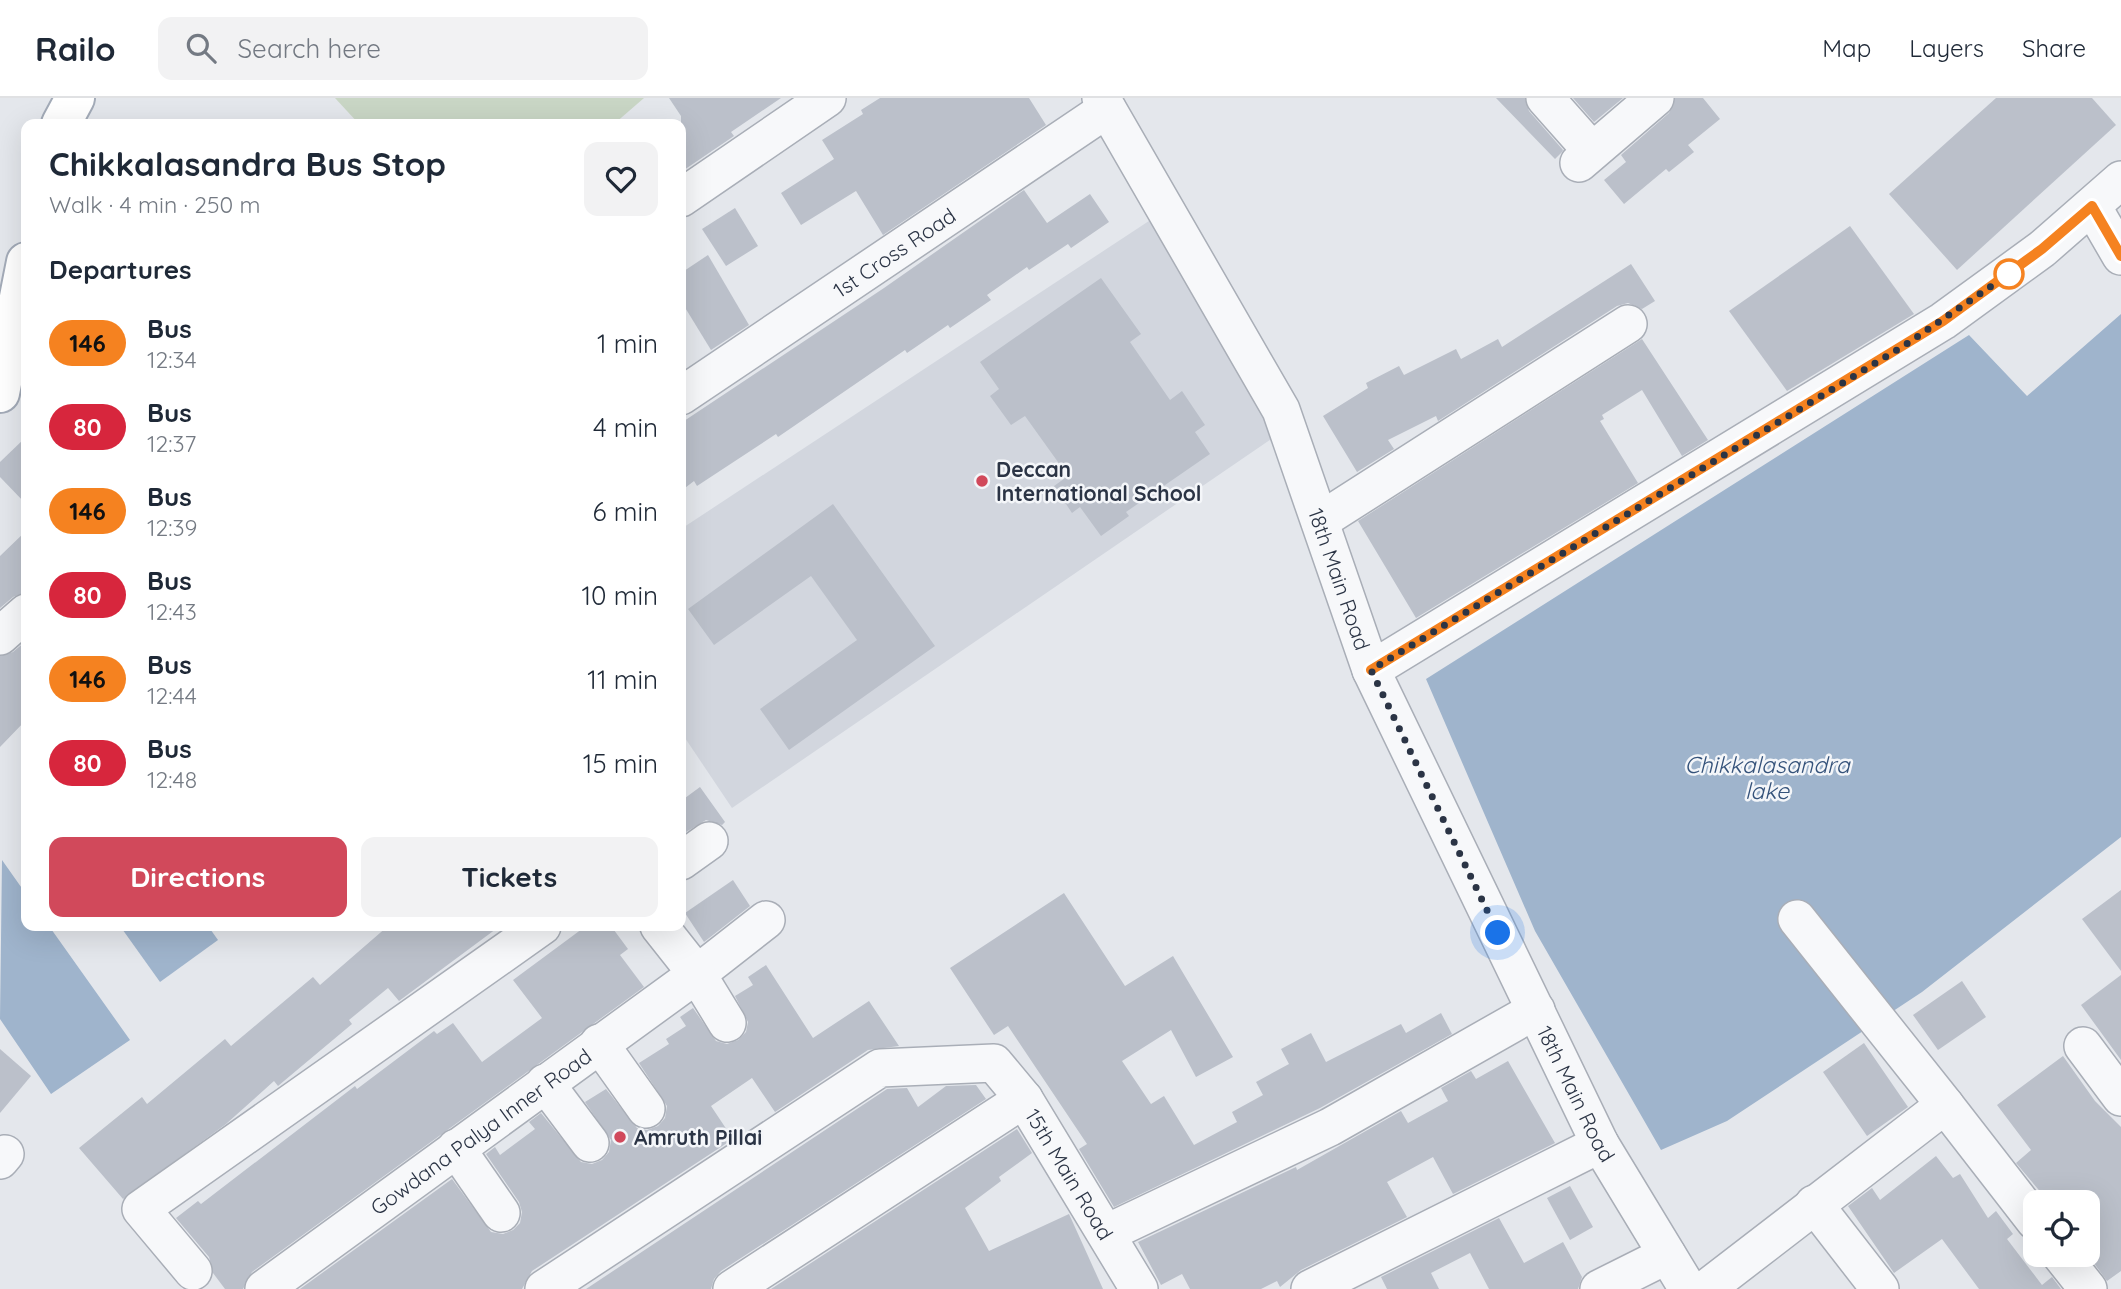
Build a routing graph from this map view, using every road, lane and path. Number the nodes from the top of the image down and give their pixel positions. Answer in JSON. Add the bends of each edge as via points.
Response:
{"nodes":[{"id":1,"x":75,"y":98,"type":"edge"},
{"id":2,"x":827,"y":98,"type":"edge"},
{"id":3,"x":1545,"y":98,"type":"edge"},
{"id":4,"x":1655,"y":98,"type":"edge"},
{"id":5,"x":1104,"y":104,"type":"edge"},
{"id":6,"x":64,"y":119,"type":"edge"},
{"id":7,"x":2121,"y":180,"type":"edge"},
{"id":8,"x":686,"y":195,"type":"edge"},
{"id":9,"x":2092,"y":206,"type":"junction"},
{"id":10,"x":2121,"y":256,"type":"edge"},
{"id":11,"x":21,"y":287,"type":"edge"},
{"id":12,"x":1628,"y":324,"type":"dead end"},
{"id":13,"x":0,"y":393,"type":"edge"},
{"id":14,"x":686,"y":393,"type":"edge"},
{"id":15,"x":1320,"y":521,"type":"junction"},
{"id":16,"x":21,"y":617,"type":"edge"},
{"id":17,"x":0,"y":636,"type":"edge"},
{"id":18,"x":1371,"y":670,"type":"junction"},
{"id":19,"x":1797,"y":919,"type":"dead end"},
{"id":20,"x":766,"y":920,"type":"dead end"},
{"id":21,"x":535,"y":931,"type":"edge"},
{"id":22,"x":663,"y":931,"type":"edge"},
{"id":23,"x":697,"y":974,"type":"junction"},
{"id":24,"x":1536,"y":1010,"type":"junction"},
{"id":25,"x":727,"y":1023,"type":"dead end"},
{"id":26,"x":599,"y":1043,"type":"junction"},
{"id":27,"x":2083,"y":1046,"type":"dead end"},
{"id":28,"x":545,"y":1083,"type":"junction"},
{"id":29,"x":2121,"y":1097,"type":"edge"},
{"id":30,"x":1024,"y":1099,"type":"junction"},
{"id":31,"x":1945,"y":1105,"type":"junction"},
{"id":32,"x":646,"y":1110,"type":"dead end"},
{"id":33,"x":590,"y":1143,"type":"dead end"},
{"id":34,"x":1600,"y":1143,"type":"junction"},
{"id":35,"x":456,"y":1148,"type":"junction"},
{"id":36,"x":1814,"y":1204,"type":"junction"},
{"id":37,"x":2023,"y":1206,"type":"edge"},
{"id":38,"x":501,"y":1213,"type":"dead end"},
{"id":39,"x":1107,"y":1233,"type":"junction"},
{"id":40,"x":1667,"y":1255,"type":"junction"},
{"id":41,"x":2071,"y":1267,"type":"edge"},
{"id":42,"x":191,"y":1283,"type":"edge"},
{"id":43,"x":264,"y":1289,"type":"edge"},
{"id":44,"x":544,"y":1289,"type":"edge"},
{"id":45,"x":732,"y":1289,"type":"edge"},
{"id":46,"x":1139,"y":1289,"type":"edge"},
{"id":47,"x":1310,"y":1289,"type":"edge"},
{"id":48,"x":1599,"y":1289,"type":"edge"},
{"id":49,"x":1688,"y":1289,"type":"edge"},
{"id":50,"x":1706,"y":1289,"type":"edge"},
{"id":51,"x":1880,"y":1289,"type":"edge"},
{"id":52,"x":2088,"y":1289,"type":"edge"}],
"edges":[{"from":1,"to":6,"type":"main road"},
{"from":2,"to":8,"type":"street"},
{"from":3,"to":4,"type":"street","via":[[1586,157]]},
{"from":5,"to":14,"type":"street","name":"1st Cross Road"},
{"from":5,"to":15,"type":"street","name":"18th Main Road","via":[[1281,410]]},
{"from":7,"to":9,"type":"street"},
{"from":9,"to":10,"type":"street"},
{"from":9,"to":18,"type":"street","via":[[1943,321]]},
{"from":11,"to":13,"type":"main road"},
{"from":12,"to":15,"type":"street"},
{"from":15,"to":18,"type":"street","name":"18th Main Road"},
{"from":16,"to":17,"type":"street"},
{"from":18,"to":24,"type":"street","name":"18th Main Road"},
{"from":19,"to":31,"type":"street"},
{"from":20,"to":23,"type":"street","name":"Gowdana Palya Inner Road"},
{"from":21,"to":42,"type":"street","via":[[141,1209]]},
{"from":22,"to":23,"type":"street"},
{"from":23,"to":25,"type":"street"},
{"from":23,"to":26,"type":"street","name":"Gowdana Palya Inner Road"},
{"from":24,"to":34,"type":"street","name":"18th Main Road"},
{"from":24,"to":39,"type":"street","via":[[1330,1127]]},
{"from":26,"to":28,"type":"street","name":"Gowdana Palya Inner Road"},
{"from":26,"to":32,"type":"street"},
{"from":27,"to":29,"type":"street"},
{"from":28,"to":33,"type":"street"},
{"from":28,"to":35,"type":"street","name":"Gowdana Palya Inner Road"},
{"from":30,"to":39,"type":"street","name":"15th Main Road"},
{"from":30,"to":44,"type":"street","name":"15th Main Road","via":[[994,1063],[880,1068]]},
{"from":30,"to":45,"type":"street"},
{"from":31,"to":36,"type":"street"},
{"from":31,"to":37,"type":"street"},
{"from":34,"to":40,"type":"street","name":"18th Main Road"},
{"from":34,"to":47,"type":"street"},
{"from":35,"to":38,"type":"street"},
{"from":35,"to":43,"type":"street","name":"Gowdana Palya Inner Road"},
{"from":36,"to":50,"type":"street"},
{"from":36,"to":51,"type":"street"},
{"from":39,"to":46,"type":"street","name":"15th Main Road"},
{"from":40,"to":48,"type":"street"},
{"from":40,"to":49,"type":"street","name":"18th Main Road"},
{"from":41,"to":52,"type":"street"}]}
